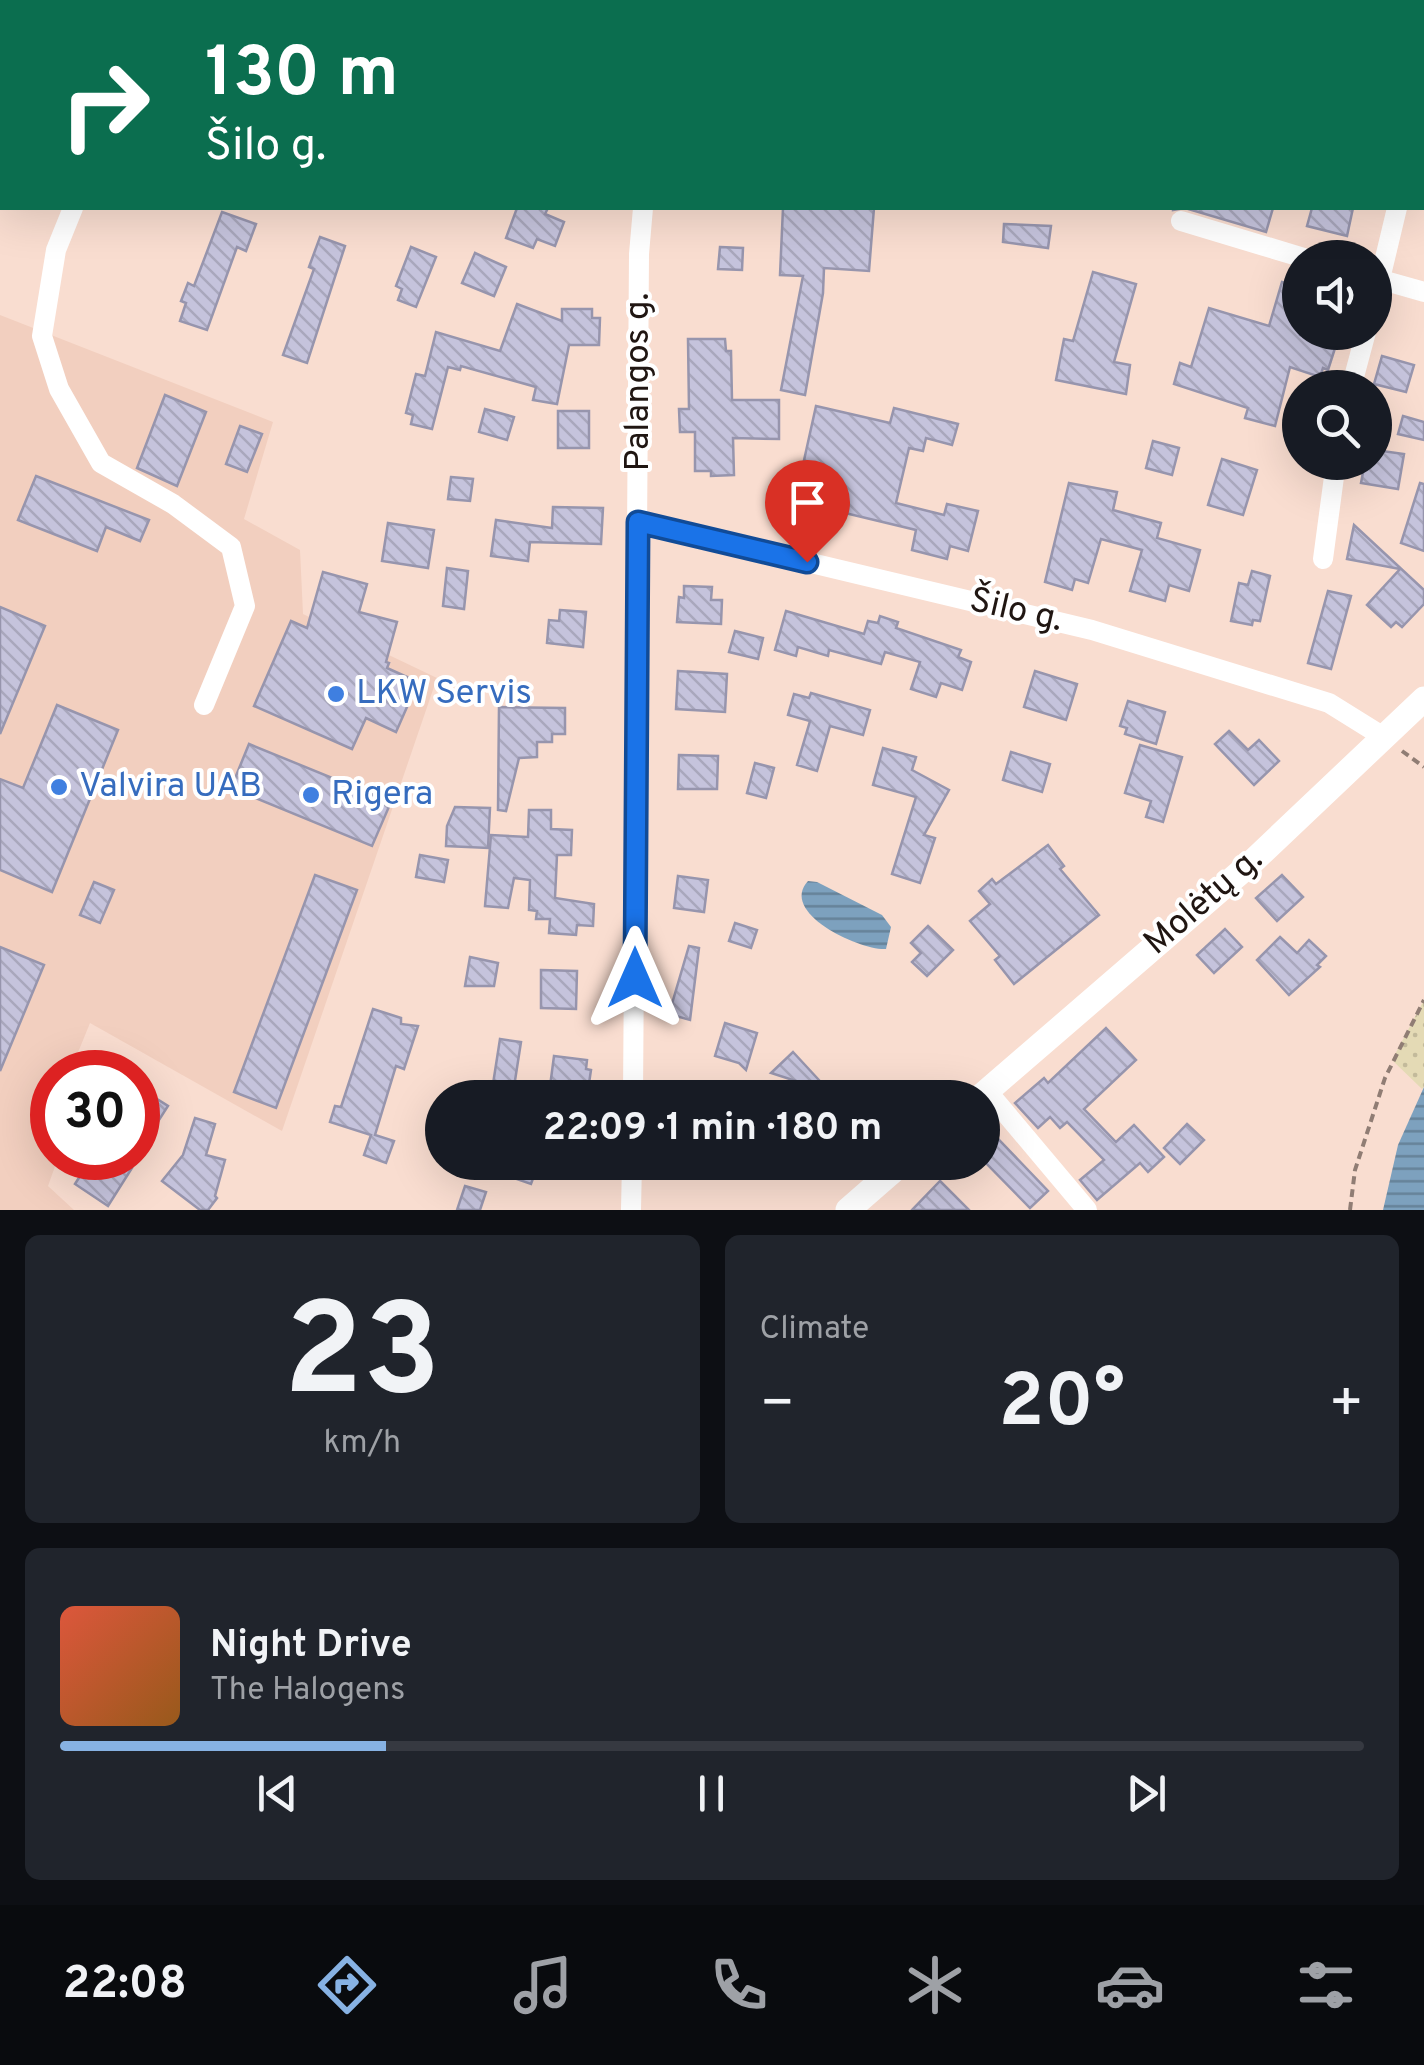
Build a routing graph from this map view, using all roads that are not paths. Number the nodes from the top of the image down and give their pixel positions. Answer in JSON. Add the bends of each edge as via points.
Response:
{"nodes":[{"id":1,"x":72,"y":210,"type":"edge"},
{"id":2,"x":643,"y":210,"type":"edge"},
{"id":3,"x":1396,"y":210,"type":"edge"},
{"id":4,"x":1181,"y":221,"type":"dead end"},
{"id":5,"x":1389,"y":240,"type":"edge"},
{"id":6,"x":1282,"y":251,"type":"edge"},
{"id":7,"x":1392,"y":288,"type":"edge"},
{"id":8,"x":1424,"y":292,"type":"edge"},
{"id":9,"x":1334,"y":480,"type":"edge"},
{"id":10,"x":638,"y":522,"type":"junction"},
{"id":11,"x":1323,"y":559,"type":"dead end"},
{"id":12,"x":1424,"y":699,"type":"edge"},
{"id":13,"x":204,"y":704,"type":"dead end"},
{"id":14,"x":1382,"y":736,"type":"junction"},
{"id":15,"x":633,"y":1080,"type":"edge"},
{"id":16,"x":999,"y":1080,"type":"edge"},
{"id":17,"x":1000,"y":1113,"type":"edge"},
{"id":18,"x":632,"y":1180,"type":"edge"},
{"id":19,"x":883,"y":1180,"type":"edge"},
{"id":20,"x":631,"y":1210,"type":"edge"},
{"id":21,"x":848,"y":1210,"type":"edge"},
{"id":22,"x":1087,"y":1210,"type":"edge"}],
"edges":[{"from":1,"to":13,"type":"street","via":[[56,250],[42,336],[59,389],[102,463],[230,547],[245,606]]},
{"from":2,"to":10,"type":"street","name":"Palangos g."},
{"from":3,"to":5,"type":"street"},
{"from":4,"to":6,"type":"street"},
{"from":7,"to":8,"type":"street"},
{"from":9,"to":11,"type":"street"},
{"from":10,"to":14,"type":"street","name":"Šilo g.","via":[[1092,630],[1330,703]]},
{"from":10,"to":15,"type":"street","name":"Palangos g."},
{"from":12,"to":14,"type":"street","name":"Molėtų g."},
{"from":14,"to":16,"type":"street","name":"Molėtų g.","via":[[1250,864]]},
{"from":17,"to":22,"type":"street"},
{"from":18,"to":20,"type":"street"},
{"from":19,"to":21,"type":"street"}]}
